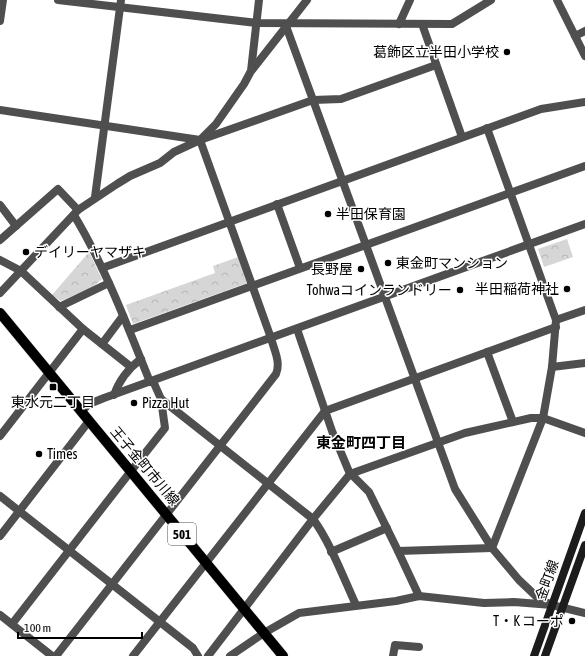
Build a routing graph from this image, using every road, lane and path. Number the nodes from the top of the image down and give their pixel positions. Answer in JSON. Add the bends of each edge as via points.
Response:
{"nodes":[{"id":1,"x":3,"y":0,"type":"edge"},
{"id":2,"x":58,"y":0,"type":"edge"},
{"id":3,"x":259,"y":0,"type":"edge"},
{"id":4,"x":307,"y":0,"type":"edge"},
{"id":5,"x":410,"y":0,"type":"edge"},
{"id":6,"x":491,"y":0,"type":"edge"},
{"id":7,"x":557,"y":0,"type":"edge"},
{"id":8,"x":120,"y":4,"type":"edge"},
{"id":9,"x":0,"y":21,"type":"edge"},
{"id":10,"x":257,"y":23,"type":"junction"},
{"id":11,"x":399,"y":24,"type":"junction"},
{"id":12,"x":422,"y":24,"type":"junction"},
{"id":13,"x":287,"y":25,"type":"junction"},
{"id":14,"x":585,"y":31,"type":"edge"},
{"id":15,"x":575,"y":36,"type":"junction"},
{"id":16,"x":585,"y":56,"type":"edge"},
{"id":17,"x":436,"y":65,"type":"junction"},
{"id":18,"x":251,"y":71,"type":"junction"},
{"id":19,"x":313,"y":100,"type":"junction"},
{"id":20,"x":585,"y":102,"type":"edge"},
{"id":21,"x":0,"y":110,"type":"edge"},
{"id":22,"x":104,"y":126,"type":"junction"},
{"id":23,"x":487,"y":128,"type":"junction"},
{"id":24,"x":462,"y":137,"type":"junction"},
{"id":25,"x":200,"y":140,"type":"junction"},
{"id":26,"x":585,"y":166,"type":"edge"},
{"id":27,"x":343,"y":180,"type":"junction"},
{"id":28,"x":510,"y":192,"type":"junction"},
{"id":29,"x":95,"y":197,"type":"junction"},
{"id":30,"x":277,"y":204,"type":"junction"},
{"id":31,"x":0,"y":205,"type":"edge"},
{"id":32,"x":76,"y":213,"type":"junction"},
{"id":33,"x":229,"y":221,"type":"junction"},
{"id":34,"x":585,"y":224,"type":"edge"},
{"id":35,"x":16,"y":226,"type":"junction"},
{"id":36,"x":0,"y":240,"type":"edge"},
{"id":37,"x":366,"y":244,"type":"junction"},
{"id":38,"x":529,"y":245,"type":"junction"},
{"id":39,"x":0,"y":260,"type":"edge"},
{"id":40,"x":102,"y":268,"type":"junction"},
{"id":41,"x":300,"y":268,"type":"junction"},
{"id":42,"x":21,"y":271,"type":"junction"},
{"id":43,"x":109,"y":283,"type":"junction"},
{"id":44,"x":252,"y":286,"type":"junction"},
{"id":45,"x":0,"y":293,"type":"edge"},
{"id":46,"x":384,"y":297,"type":"junction"},
{"id":47,"x":59,"y":307,"type":"junction"},
{"id":48,"x":585,"y":310,"type":"edge"},
{"id":49,"x":0,"y":313,"type":"edge"},
{"id":50,"x":123,"y":316,"type":"junction"},
{"id":51,"x":556,"y":324,"type":"junction"},
{"id":52,"x":83,"y":329,"type":"junction"},
{"id":53,"x":297,"y":329,"type":"junction"},
{"id":54,"x":130,"y":330,"type":"junction"},
{"id":55,"x":271,"y":338,"type":"junction"},
{"id":56,"x":102,"y":344,"type":"junction"},
{"id":57,"x":487,"y":352,"type":"junction"},
{"id":58,"x":141,"y":359,"type":"junction"},
{"id":59,"x":585,"y":363,"type":"edge"},
{"id":60,"x":131,"y":367,"type":"junction"},
{"id":61,"x":552,"y":367,"type":"junction"},
{"id":62,"x":49,"y":373,"type":"junction"},
{"id":63,"x":414,"y":378,"type":"junction"},
{"id":64,"x":152,"y":381,"type":"junction"},
{"id":65,"x":114,"y":394,"type":"junction"},
{"id":66,"x":161,"y":399,"type":"junction"},
{"id":67,"x":82,"y":411,"type":"junction"},
{"id":68,"x":325,"y":411,"type":"junction"},
{"id":69,"x":543,"y":418,"type":"junction"},
{"id":70,"x":89,"y":421,"type":"junction"},
{"id":71,"x":513,"y":422,"type":"junction"},
{"id":72,"x":585,"y":433,"type":"edge"},
{"id":73,"x":0,"y":436,"type":"edge"},
{"id":74,"x":437,"y":443,"type":"junction"},
{"id":75,"x":220,"y":446,"type":"junction"},
{"id":76,"x":131,"y":471,"type":"junction"},
{"id":77,"x":351,"y":474,"type":"junction"},
{"id":78,"x":268,"y":484,"type":"junction"},
{"id":79,"x":0,"y":496,"type":"edge"},
{"id":80,"x":19,"y":511,"type":"junction"},
{"id":81,"x":585,"y":513,"type":"edge"},
{"id":82,"x":166,"y":514,"type":"junction"},
{"id":83,"x":313,"y":519,"type":"junction"},
{"id":84,"x":387,"y":528,"type":"junction"},
{"id":85,"x":0,"y":536,"type":"edge"},
{"id":86,"x":585,"y":545,"type":"edge"},
{"id":87,"x":492,"y":548,"type":"junction"},
{"id":88,"x":70,"y":550,"type":"junction"},
{"id":89,"x":398,"y":551,"type":"junction"},
{"id":90,"x":331,"y":552,"type":"junction"},
{"id":91,"x":206,"y":562,"type":"junction"},
{"id":92,"x":112,"y":585,"type":"junction"},
{"id":93,"x":419,"y":596,"type":"junction"},
{"id":94,"x":356,"y":605,"type":"junction"},
{"id":95,"x":552,"y":605,"type":"junction"},
{"id":96,"x":562,"y":607,"type":"junction"},
{"id":97,"x":245,"y":609,"type":"junction"},
{"id":98,"x":585,"y":612,"type":"edge"},
{"id":99,"x":0,"y":615,"type":"edge"},
{"id":100,"x":160,"y":622,"type":"junction"},
{"id":101,"x":12,"y":624,"type":"junction"},
{"id":102,"x":264,"y":633,"type":"junction"},
{"id":103,"x":419,"y":647,"type":"dead end"},
{"id":104,"x":210,"y":655,"type":"edge"},
{"id":105,"x":52,"y":656,"type":"edge"},
{"id":106,"x":56,"y":656,"type":"edge"},
{"id":107,"x":133,"y":656,"type":"edge"},
{"id":108,"x":198,"y":656,"type":"edge"},
{"id":109,"x":230,"y":656,"type":"edge"},
{"id":110,"x":283,"y":656,"type":"edge"},
{"id":111,"x":393,"y":656,"type":"edge"},
{"id":112,"x":534,"y":656,"type":"edge"},
{"id":113,"x":545,"y":656,"type":"edge"}],
"edges":[{"from":1,"to":9,"type":"street"},
{"from":2,"to":8,"type":"street"},
{"from":3,"to":10,"type":"street"},
{"from":4,"to":13,"type":"street"},
{"from":5,"to":11,"type":"street"},
{"from":6,"to":12,"type":"street","via":[[452,24]]},
{"from":7,"to":15,"type":"street"},
{"from":8,"to":10,"type":"street"},
{"from":8,"to":22,"type":"street"},
{"from":10,"to":13,"type":"street"},
{"from":10,"to":18,"type":"street"},
{"from":11,"to":12,"type":"street"},
{"from":11,"to":13,"type":"street"},
{"from":12,"to":17,"type":"street"},
{"from":13,"to":18,"type":"street"},
{"from":13,"to":19,"type":"street"},
{"from":14,"to":15,"type":"street"},
{"from":15,"to":16,"type":"street"},
{"from":17,"to":19,"type":"street","via":[[341,99]]},
{"from":17,"to":24,"type":"street"},
{"from":18,"to":25,"type":"street","via":[[216,124]]},
{"from":19,"to":25,"type":"street"},
{"from":19,"to":27,"type":"street"},
{"from":20,"to":23,"type":"street","via":[[541,109]]},
{"from":21,"to":22,"type":"street"},
{"from":22,"to":25,"type":"street"},
{"from":22,"to":29,"type":"street"},
{"from":23,"to":24,"type":"street"},
{"from":23,"to":28,"type":"street"},
{"from":24,"to":27,"type":"street"},
{"from":25,"to":29,"type":"street","via":[[179,149],[160,163],[130,176]]},
{"from":25,"to":33,"type":"street"},
{"from":26,"to":28,"type":"street"},
{"from":27,"to":30,"type":"street"},
{"from":27,"to":37,"type":"street"},
{"from":28,"to":37,"type":"street"},
{"from":28,"to":38,"type":"street"},
{"from":29,"to":32,"type":"street"},
{"from":30,"to":33,"type":"street"},
{"from":30,"to":41,"type":"street"},
{"from":31,"to":35,"type":"street"},
{"from":32,"to":35,"type":"street","via":[[58,189]]},
{"from":32,"to":40,"type":"street"},
{"from":32,"to":42,"type":"street"},
{"from":33,"to":40,"type":"street"},
{"from":33,"to":44,"type":"street"},
{"from":34,"to":38,"type":"street"},
{"from":35,"to":36,"type":"street"},
{"from":37,"to":41,"type":"street"},
{"from":37,"to":46,"type":"street"},
{"from":38,"to":46,"type":"street"},
{"from":38,"to":51,"type":"street"},
{"from":39,"to":42,"type":"street"},
{"from":40,"to":43,"type":"street"},
{"from":41,"to":44,"type":"street"},
{"from":42,"to":45,"type":"street"},
{"from":42,"to":47,"type":"street"},
{"from":43,"to":47,"type":"street"},
{"from":43,"to":50,"type":"street"},
{"from":44,"to":54,"type":"street"},
{"from":44,"to":55,"type":"street"},
{"from":46,"to":53,"type":"street"},
{"from":46,"to":63,"type":"street"},
{"from":47,"to":52,"type":"street"},
{"from":48,"to":51,"type":"street"},
{"from":49,"to":62,"type":"main road","name":"王子金町市川線","number":"501"},
{"from":50,"to":54,"type":"street"},
{"from":50,"to":56,"type":"street"},
{"from":51,"to":57,"type":"street"},
{"from":51,"to":61,"type":"street"},
{"from":52,"to":56,"type":"street"},
{"from":52,"to":62,"type":"street"},
{"from":53,"to":55,"type":"street"},
{"from":53,"to":68,"type":"street"},
{"from":54,"to":58,"type":"street"},
{"from":55,"to":64,"type":"street"},
{"from":55,"to":75,"type":"street","via":[[278,362],[276,374]]},
{"from":56,"to":60,"type":"street"},
{"from":57,"to":63,"type":"street"},
{"from":57,"to":71,"type":"street"},
{"from":58,"to":60,"type":"street"},
{"from":58,"to":64,"type":"street"},
{"from":59,"to":61,"type":"street"},
{"from":60,"to":65,"type":"street"},
{"from":61,"to":69,"type":"street"},
{"from":62,"to":67,"type":"main road","name":"王子金町市川線","number":"501"},
{"from":62,"to":73,"type":"street"},
{"from":63,"to":68,"type":"street"},
{"from":63,"to":74,"type":"street"},
{"from":64,"to":65,"type":"street"},
{"from":64,"to":66,"type":"street"},
{"from":65,"to":67,"type":"street","via":[[89,404]]},
{"from":66,"to":75,"type":"street"},
{"from":66,"to":76,"type":"street","via":[[165,428]]},
{"from":67,"to":70,"type":"main road","name":"王子金町市川線","number":"501"},
{"from":68,"to":77,"type":"street"},
{"from":68,"to":78,"type":"street"},
{"from":69,"to":71,"type":"street"},
{"from":69,"to":72,"type":"street"},
{"from":69,"to":87,"type":"street"},
{"from":70,"to":76,"type":"main road","name":"王子金町市川線","number":"501"},
{"from":70,"to":80,"type":"street"},
{"from":71,"to":74,"type":"street"},
{"from":74,"to":77,"type":"street"},
{"from":74,"to":87,"type":"street","via":[[455,489]]},
{"from":75,"to":78,"type":"street"},
{"from":75,"to":82,"type":"street"},
{"from":76,"to":82,"type":"main road","name":"王子金町市川線","number":"501"},
{"from":76,"to":88,"type":"street"},
{"from":77,"to":83,"type":"street"},
{"from":77,"to":84,"type":"street","via":[[369,492]]},
{"from":78,"to":83,"type":"street"},
{"from":78,"to":91,"type":"street"},
{"from":79,"to":80,"type":"street"},
{"from":80,"to":85,"type":"street"},
{"from":80,"to":88,"type":"street"},
{"from":81,"to":95,"type":"main road","name":"金町線"},
{"from":82,"to":91,"type":"main road","name":"王子金町市川線","number":"501"},
{"from":82,"to":92,"type":"street"},
{"from":83,"to":90,"type":"street"},
{"from":83,"to":97,"type":"street"},
{"from":84,"to":89,"type":"street"},
{"from":84,"to":90,"type":"street"},
{"from":86,"to":96,"type":"main road","name":"金町線"},
{"from":87,"to":89,"type":"street"},
{"from":87,"to":95,"type":"street","via":[[538,599]]},
{"from":88,"to":92,"type":"street"},
{"from":88,"to":101,"type":"street"},
{"from":89,"to":93,"type":"street"},
{"from":90,"to":94,"type":"street"},
{"from":91,"to":97,"type":"main road","name":"王子金町市川線","number":"501"},
{"from":91,"to":100,"type":"street"},
{"from":92,"to":100,"type":"street"},
{"from":92,"to":106,"type":"street"},
{"from":93,"to":94,"type":"street"},
{"from":93,"to":95,"type":"street","via":[[484,603]]},
{"from":94,"to":102,"type":"street","via":[[299,613]]},
{"from":95,"to":96,"type":"street"},
{"from":95,"to":112,"type":"main road","name":"金町線"},
{"from":96,"to":98,"type":"street"},
{"from":96,"to":113,"type":"main road","name":"金町線"},
{"from":97,"to":102,"type":"main road","name":"王子金町市川線","number":"501"},
{"from":97,"to":104,"type":"street"},
{"from":99,"to":101,"type":"street"},
{"from":100,"to":107,"type":"street"},
{"from":100,"to":108,"type":"street","via":[[193,648]]},
{"from":101,"to":105,"type":"street"},
{"from":102,"to":109,"type":"street"},
{"from":102,"to":110,"type":"main road","name":"王子金町市川線","number":"501"},
{"from":103,"to":111,"type":"street","via":[[395,645]]}]}
